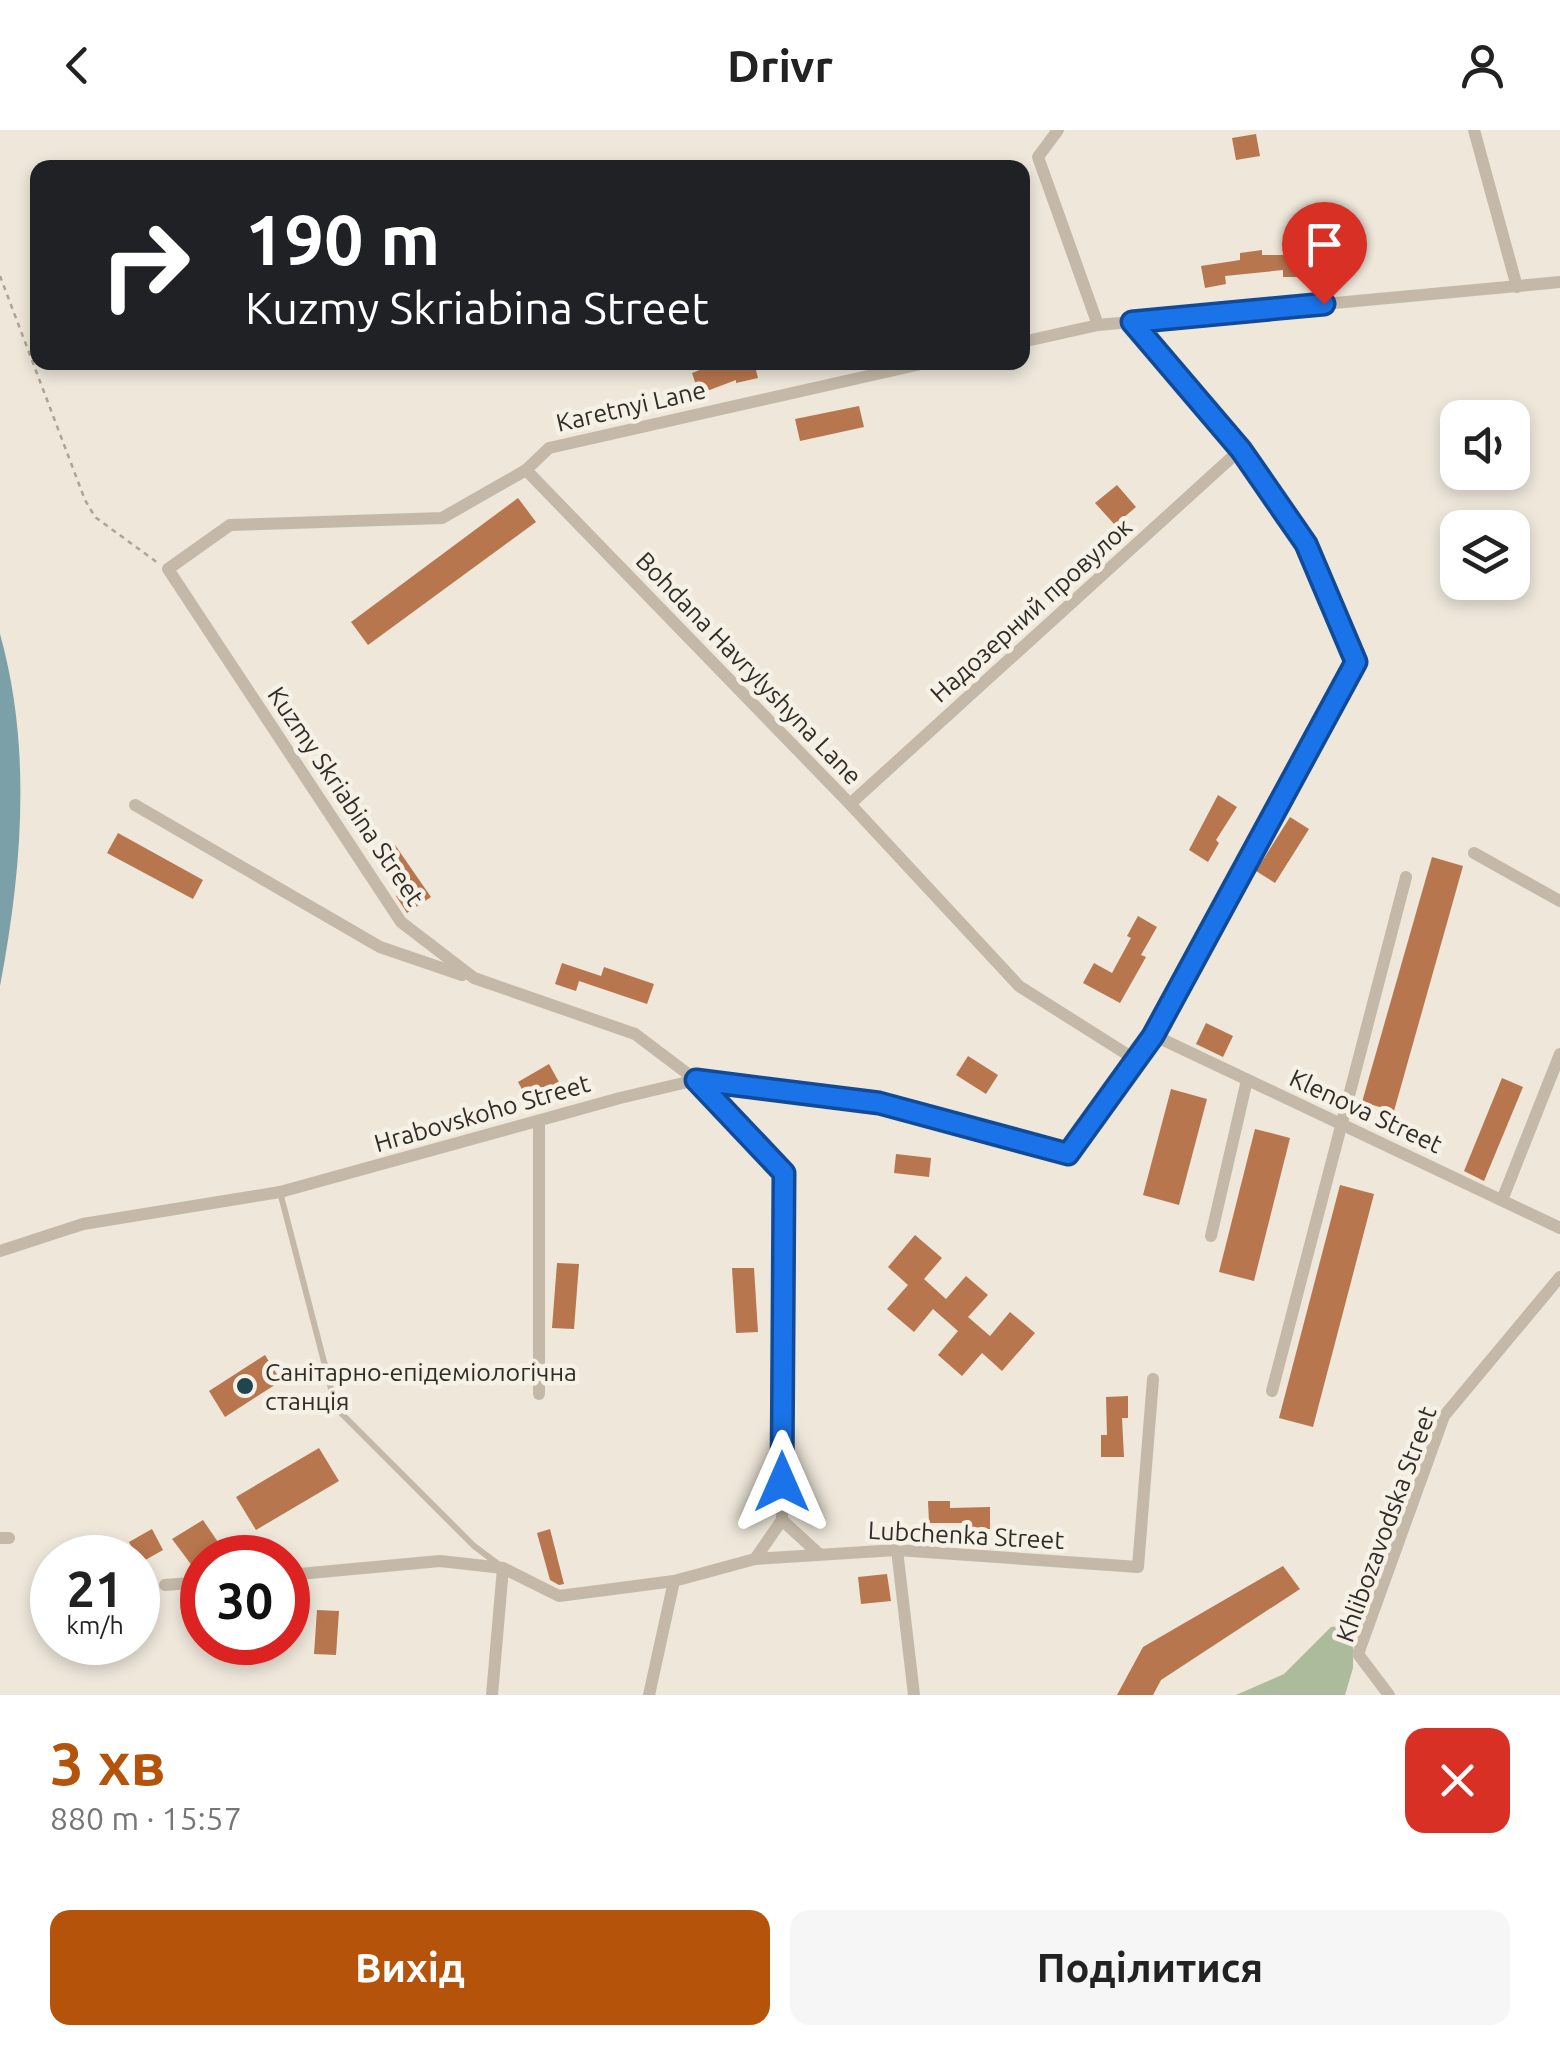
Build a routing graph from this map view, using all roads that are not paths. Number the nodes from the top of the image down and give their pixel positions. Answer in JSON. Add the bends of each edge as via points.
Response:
{"nodes":[{"id":1,"x":1058,"y":130,"type":"edge"},
{"id":2,"x":1474,"y":130,"type":"edge"},
{"id":3,"x":1560,"y":282,"type":"edge"},
{"id":4,"x":1517,"y":286,"type":"junction"},
{"id":5,"x":1132,"y":322,"type":"junction"},
{"id":6,"x":1098,"y":325,"type":"junction"},
{"id":7,"x":1030,"y":340,"type":"edge"},
{"id":8,"x":894,"y":370,"type":"edge"},
{"id":9,"x":1241,"y":450,"type":"junction"},
{"id":10,"x":526,"y":470,"type":"junction"},
{"id":11,"x":850,"y":804,"type":"junction"},
{"id":12,"x":135,"y":805,"type":"dead end"},
{"id":13,"x":1474,"y":853,"type":"dead end"},
{"id":14,"x":1406,"y":876,"type":"dead end"},
{"id":15,"x":1560,"y":901,"type":"edge"},
{"id":16,"x":474,"y":978,"type":"junction"},
{"id":17,"x":1153,"y":1036,"type":"junction"},
{"id":18,"x":1560,"y":1054,"type":"edge"},
{"id":19,"x":1136,"y":1060,"type":"junction"},
{"id":20,"x":696,"y":1080,"type":"junction"},
{"id":21,"x":1247,"y":1080,"type":"junction"},
{"id":22,"x":539,"y":1121,"type":"junction"},
{"id":23,"x":1342,"y":1124,"type":"junction"},
{"id":24,"x":280,"y":1192,"type":"junction"},
{"id":25,"x":1502,"y":1200,"type":"junction"},
{"id":26,"x":1560,"y":1228,"type":"edge"},
{"id":27,"x":1211,"y":1236,"type":"dead end"},
{"id":28,"x":0,"y":1251,"type":"edge"},
{"id":29,"x":1560,"y":1277,"type":"edge"},
{"id":30,"x":1153,"y":1379,"type":"dead end"},
{"id":31,"x":1272,"y":1391,"type":"dead end"},
{"id":32,"x":540,"y":1394,"type":"dead end"},
{"id":33,"x":782,"y":1520,"type":"junction"},
{"id":34,"x":898,"y":1550,"type":"junction"},
{"id":35,"x":818,"y":1554,"type":"junction"},
{"id":36,"x":755,"y":1559,"type":"junction"},
{"id":37,"x":502,"y":1568,"type":"junction"},
{"id":38,"x":310,"y":1572,"type":"edge"},
{"id":39,"x":674,"y":1580,"type":"junction"},
{"id":40,"x":180,"y":1584,"type":"edge"},
{"id":41,"x":166,"y":1585,"type":"dead end"},
{"id":42,"x":492,"y":1695,"type":"edge"},
{"id":43,"x":649,"y":1695,"type":"edge"},
{"id":44,"x":914,"y":1695,"type":"edge"},
{"id":45,"x":1388,"y":1695,"type":"edge"}],
"edges":[{"from":1,"to":6,"type":"street","via":[[1038,157]]},
{"from":2,"to":4,"type":"street"},
{"from":3,"to":4,"type":"street"},
{"from":4,"to":5,"type":"street"},
{"from":5,"to":6,"type":"street"},
{"from":5,"to":9,"type":"street"},
{"from":6,"to":7,"type":"street"},
{"from":8,"to":10,"type":"street","name":"Karetnyi Lane","via":[[548,448]]},
{"from":9,"to":11,"type":"street","name":"Надозерний провулок"},
{"from":9,"to":17,"type":"street","via":[[1306,544],[1356,662]]},
{"from":10,"to":11,"type":"street","name":"Bohdana Havrylyshyna Lane"},
{"from":10,"to":16,"type":"street","name":"Kuzmy Skriabina Street","via":[[442,518],[230,524],[168,569],[401,922]]},
{"from":11,"to":19,"type":"street","name":"Bohdana Havrylyshyna Lane","via":[[1019,986]]},
{"from":12,"to":16,"type":"street","via":[[380,948]]},
{"from":13,"to":15,"type":"street"},
{"from":14,"to":23,"type":"street"},
{"from":16,"to":20,"type":"street","name":"Kuzmy Skriabina Street","via":[[635,1034]]},
{"from":17,"to":19,"type":"street"},
{"from":17,"to":21,"type":"street","name":"Klenova Street"},
{"from":18,"to":25,"type":"street"},
{"from":19,"to":20,"type":"street","name":"Kuzmy Skriabina Street","via":[[1068,1154],[879,1103]]},
{"from":20,"to":22,"type":"street","name":"Hrabovskoho Street"},
{"from":20,"to":33,"type":"street","via":[[784,1173]]},
{"from":21,"to":23,"type":"street","name":"Klenova Street"},
{"from":21,"to":27,"type":"street"},
{"from":22,"to":24,"type":"street","name":"Hrabovskoho Street"},
{"from":22,"to":32,"type":"street"},
{"from":23,"to":25,"type":"street","name":"Klenova Street"},
{"from":23,"to":31,"type":"street"},
{"from":24,"to":28,"type":"street","name":"Hrabovskoho Street","via":[[83,1224]]},
{"from":24,"to":37,"type":"lane","via":[[336,1408]]},
{"from":25,"to":26,"type":"street","name":"Klenova Street"},
{"from":29,"to":45,"type":"street","name":"Khlibozavodska Street","via":[[1444,1416],[1358,1654]]},
{"from":30,"to":34,"type":"street","name":"Lubchenka Street","via":[[1138,1568]]},
{"from":33,"to":35,"type":"street"},
{"from":33,"to":36,"type":"street"},
{"from":34,"to":35,"type":"street","name":"Lubchenka Street"},
{"from":34,"to":44,"type":"street"},
{"from":35,"to":36,"type":"street","name":"Lubchenka Street"},
{"from":36,"to":39,"type":"street","name":"Lubchenka Street"},
{"from":37,"to":38,"type":"street","via":[[440,1561]]},
{"from":37,"to":39,"type":"street","name":"Lubchenka Street","via":[[558,1596]]},
{"from":37,"to":42,"type":"street"},
{"from":39,"to":43,"type":"street"},
{"from":40,"to":41,"type":"street"}]}
